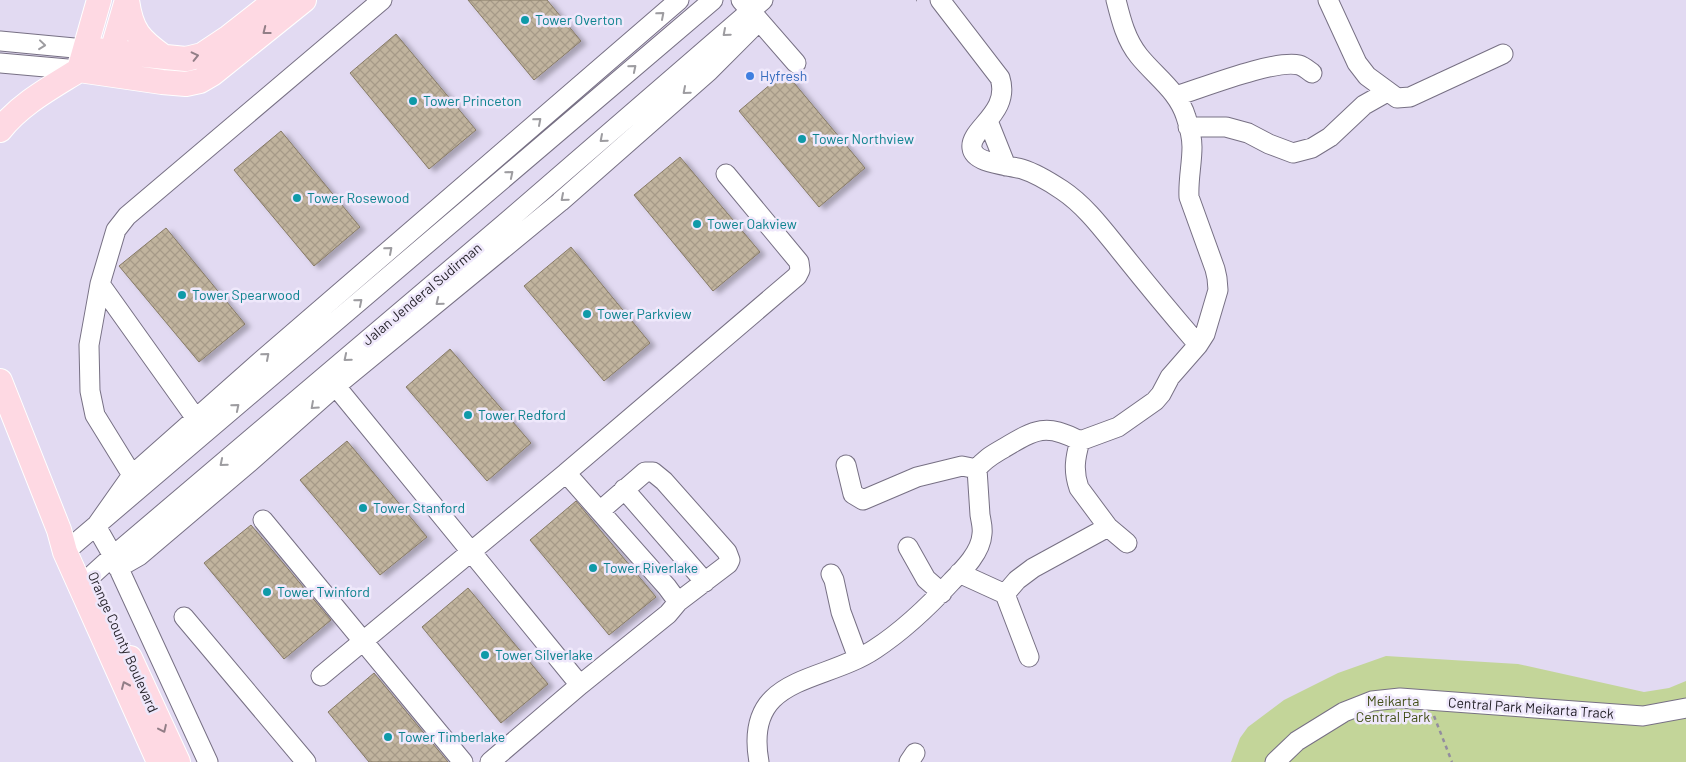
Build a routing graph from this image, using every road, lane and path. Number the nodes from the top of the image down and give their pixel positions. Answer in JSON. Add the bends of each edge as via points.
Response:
{"nodes":[{"id":1,"x":99,"y":0,"type":"edge"},
{"id":2,"x":127,"y":0,"type":"edge"},
{"id":3,"x":276,"y":0,"type":"edge"},
{"id":4,"x":304,"y":0,"type":"edge"},
{"id":5,"x":382,"y":0,"type":"edge"},
{"id":6,"x":679,"y":0,"type":"edge"},
{"id":7,"x":713,"y":0,"type":"edge"},
{"id":8,"x":940,"y":0,"type":"edge"},
{"id":9,"x":1116,"y":0,"type":"edge"},
{"id":10,"x":1328,"y":0,"type":"edge"},
{"id":11,"x":753,"y":8,"type":"edge"},
{"id":12,"x":0,"y":41,"type":"edge"},
{"id":13,"x":1503,"y":54,"type":"dead end"},
{"id":14,"x":164,"y":57,"type":"junction"},
{"id":15,"x":82,"y":60,"type":"junction"},
{"id":16,"x":0,"y":63,"type":"edge"},
{"id":17,"x":109,"y":63,"type":"junction"},
{"id":18,"x":796,"y":63,"type":"dead end"},
{"id":19,"x":1312,"y":73,"type":"dead end"},
{"id":20,"x":1387,"y":92,"type":"junction"},
{"id":21,"x":1176,"y":96,"type":"junction"},
{"id":22,"x":988,"y":120,"type":"junction"},
{"id":23,"x":1188,"y":127,"type":"junction"},
{"id":24,"x":0,"y":130,"type":"edge"},
{"id":25,"x":487,"y":165,"type":"junction"},
{"id":26,"x":1006,"y":166,"type":"junction"},
{"id":27,"x":726,"y":174,"type":"dead end"},
{"id":28,"x":487,"y":193,"type":"junction"},
{"id":29,"x":100,"y":284,"type":"junction"},
{"id":30,"x":1195,"y":341,"type":"dead end"},
{"id":31,"x":332,"y":380,"type":"junction"},
{"id":32,"x":0,"y":381,"type":"edge"},
{"id":33,"x":201,"y":425,"type":"junction"},
{"id":34,"x":171,"y":440,"type":"junction"},
{"id":35,"x":1080,"y":441,"type":"junction"},
{"id":36,"x":168,"y":464,"type":"junction"},
{"id":37,"x":846,"y":465,"type":"dead end"},
{"id":38,"x":977,"y":469,"type":"junction"},
{"id":39,"x":566,"y":473,"type":"junction"},
{"id":40,"x":132,"y":475,"type":"junction"},
{"id":41,"x":624,"y":489,"type":"junction"},
{"id":42,"x":600,"y":511,"type":"junction"},
{"id":43,"x":263,"y":520,"type":"dead end"},
{"id":44,"x":96,"y":526,"type":"junction"},
{"id":45,"x":1108,"y":527,"type":"junction"},
{"id":46,"x":68,"y":541,"type":"junction"},
{"id":47,"x":1127,"y":543,"type":"dead end"},
{"id":48,"x":908,"y":547,"type":"dead end"},
{"id":49,"x":471,"y":550,"type":"junction"},
{"id":50,"x":116,"y":562,"type":"junction"},
{"id":51,"x":831,"y":574,"type":"dead end"},
{"id":52,"x":959,"y":574,"type":"junction"},
{"id":53,"x":86,"y":581,"type":"junction"},
{"id":54,"x":705,"y":582,"type":"junction"},
{"id":55,"x":942,"y":593,"type":"junction"},
{"id":56,"x":1005,"y":594,"type":"junction"},
{"id":57,"x":678,"y":602,"type":"junction"},
{"id":58,"x":184,"y":618,"type":"dead end"},
{"id":59,"x":363,"y":641,"type":"junction"},
{"id":60,"x":1029,"y":657,"type":"dead end"},
{"id":61,"x":858,"y":658,"type":"junction"},
{"id":62,"x":322,"y":676,"type":"dead end"},
{"id":63,"x":580,"y":685,"type":"junction"},
{"id":64,"x":1432,"y":700,"type":"junction"},
{"id":65,"x":1686,"y":708,"type":"edge"},
{"id":66,"x":159,"y":762,"type":"edge"},
{"id":67,"x":178,"y":762,"type":"edge"},
{"id":68,"x":208,"y":762,"type":"edge"},
{"id":69,"x":306,"y":762,"type":"edge"},
{"id":70,"x":463,"y":762,"type":"edge"},
{"id":71,"x":490,"y":762,"type":"edge"},
{"id":72,"x":759,"y":762,"type":"edge"},
{"id":73,"x":1275,"y":762,"type":"edge"},
{"id":74,"x":1452,"y":762,"type":"edge"}],
"edges":[{"from":1,"to":15,"type":"main road"},
{"from":2,"to":14,"type":"main road","via":[[135,30],[145,44]]},
{"from":2,"to":17,"type":"main road"},
{"from":14,"to":3,"type":"main road","one_way":true,"via":[[202,55]]},
{"from":4,"to":17,"type":"main road","one_way":true,"via":[[200,81],[170,83]]},
{"from":5,"to":29,"type":"street","via":[[126,216],[116,230]]},
{"from":25,"to":6,"type":"street","one_way":true},
{"from":28,"to":7,"type":"street","one_way":true},
{"from":8,"to":22,"type":"street","via":[[1000,78],[1003,88],[998,107]]},
{"from":9,"to":21,"type":"street","via":[[1121,22],[1133,46]]},
{"from":10,"to":20,"type":"street","via":[[1357,63]]},
{"from":11,"to":18,"type":"street"},
{"from":11,"to":31,"type":"street","one_way":true,"via":[[709,72],[560,202]]},
{"from":12,"to":15,"type":"street","one_way":true},
{"from":13,"to":20,"type":"street","via":[[1410,97],[1396,98]]},
{"from":14,"to":17,"type":"main road"},
{"from":15,"to":16,"type":"street"},
{"from":15,"to":17,"type":"main road"},
{"from":15,"to":24,"type":"main road"},
{"from":19,"to":21,"type":"street","via":[[1299,65],[1280,65]]},
{"from":20,"to":23,"type":"street","via":[[1364,105],[1330,137],[1312,148],[1293,153],[1226,127]]},
{"from":21,"to":23,"type":"street"},
{"from":22,"to":26,"type":"street"},
{"from":22,"to":26,"type":"street","via":[[972,140],[972,149],[977,157]]},
{"from":23,"to":35,"type":"street","via":[[1192,146],[1189,197],[1217,278],[1218,290],[1206,334],[1170,377],[1155,401],[1118,427]]},
{"from":25,"to":28,"type":"street"},
{"from":33,"to":25,"type":"street","one_way":true},
{"from":26,"to":30,"type":"street","via":[[1022,169],[1054,184],[1074,198]]},
{"from":27,"to":39,"type":"street","via":[[799,262],[797,276]]},
{"from":33,"to":28,"type":"street","one_way":true},
{"from":29,"to":33,"type":"street"},
{"from":29,"to":40,"type":"street","via":[[89,345],[90,391],[95,415]]},
{"from":31,"to":49,"type":"street"},
{"from":31,"to":50,"type":"street","one_way":true,"via":[[252,462],[146,550]]},
{"from":32,"to":46,"type":"main road","name":"Orange County Boulevard"},
{"from":33,"to":34,"type":"street"},
{"from":33,"to":36,"type":"street"},
{"from":34,"to":36,"type":"street"},
{"from":34,"to":40,"type":"street"},
{"from":35,"to":38,"type":"street","via":[[1062,432],[1039,430],[988,458]]},
{"from":35,"to":45,"type":"street","via":[[1075,456],[1076,481]]},
{"from":36,"to":44,"type":"street"},
{"from":37,"to":38,"type":"street","via":[[853,494],[862,500],[917,477],[962,466]]},
{"from":38,"to":52,"type":"street","via":[[982,534],[978,546]]},
{"from":39,"to":42,"type":"street"},
{"from":39,"to":49,"type":"street"},
{"from":40,"to":44,"type":"street"},
{"from":41,"to":42,"type":"street"},
{"from":41,"to":54,"type":"street"},
{"from":41,"to":54,"type":"street","via":[[645,472],[653,472],[727,552],[728,564]]},
{"from":42,"to":57,"type":"street"},
{"from":43,"to":59,"type":"street"},
{"from":44,"to":46,"type":"street"},
{"from":44,"to":50,"type":"street"},
{"from":45,"to":47,"type":"street"},
{"from":45,"to":56,"type":"street","via":[[1033,568],[1016,580]]},
{"from":46,"to":53,"type":"main road","name":"Orange County Boulevard"},
{"from":48,"to":55,"type":"street","via":[[926,579]]},
{"from":49,"to":59,"type":"street"},
{"from":49,"to":63,"type":"street"},
{"from":50,"to":53,"type":"street"},
{"from":50,"to":68,"type":"street"},
{"from":51,"to":61,"type":"street"},
{"from":52,"to":55,"type":"street"},
{"from":52,"to":56,"type":"street"},
{"from":66,"to":53,"type":"main road","name":"Orange County Boulevard","one_way":true},
{"from":53,"to":67,"type":"main road","name":"Orange County Boulevard","one_way":true},
{"from":54,"to":57,"type":"street"},
{"from":55,"to":61,"type":"street","via":[[926,610],[874,650]]},
{"from":56,"to":60,"type":"street"},
{"from":57,"to":63,"type":"street","via":[[668,614]]},
{"from":58,"to":69,"type":"street"},
{"from":59,"to":62,"type":"street"},
{"from":59,"to":70,"type":"street"},
{"from":61,"to":72,"type":"street","via":[[789,687],[773,698],[762,711],[757,726]]},
{"from":63,"to":71,"type":"street"},
{"from":64,"to":65,"type":"street","name":"Central Park Meikarta Track","via":[[1644,716]]},
{"from":64,"to":73,"type":"street","name":"Central Park Meikarta Track","via":[[1400,698],[1372,701],[1344,712],[1297,740]]},
{"from":64,"to":74,"type":"path","via":[[1431,709]]}]}
